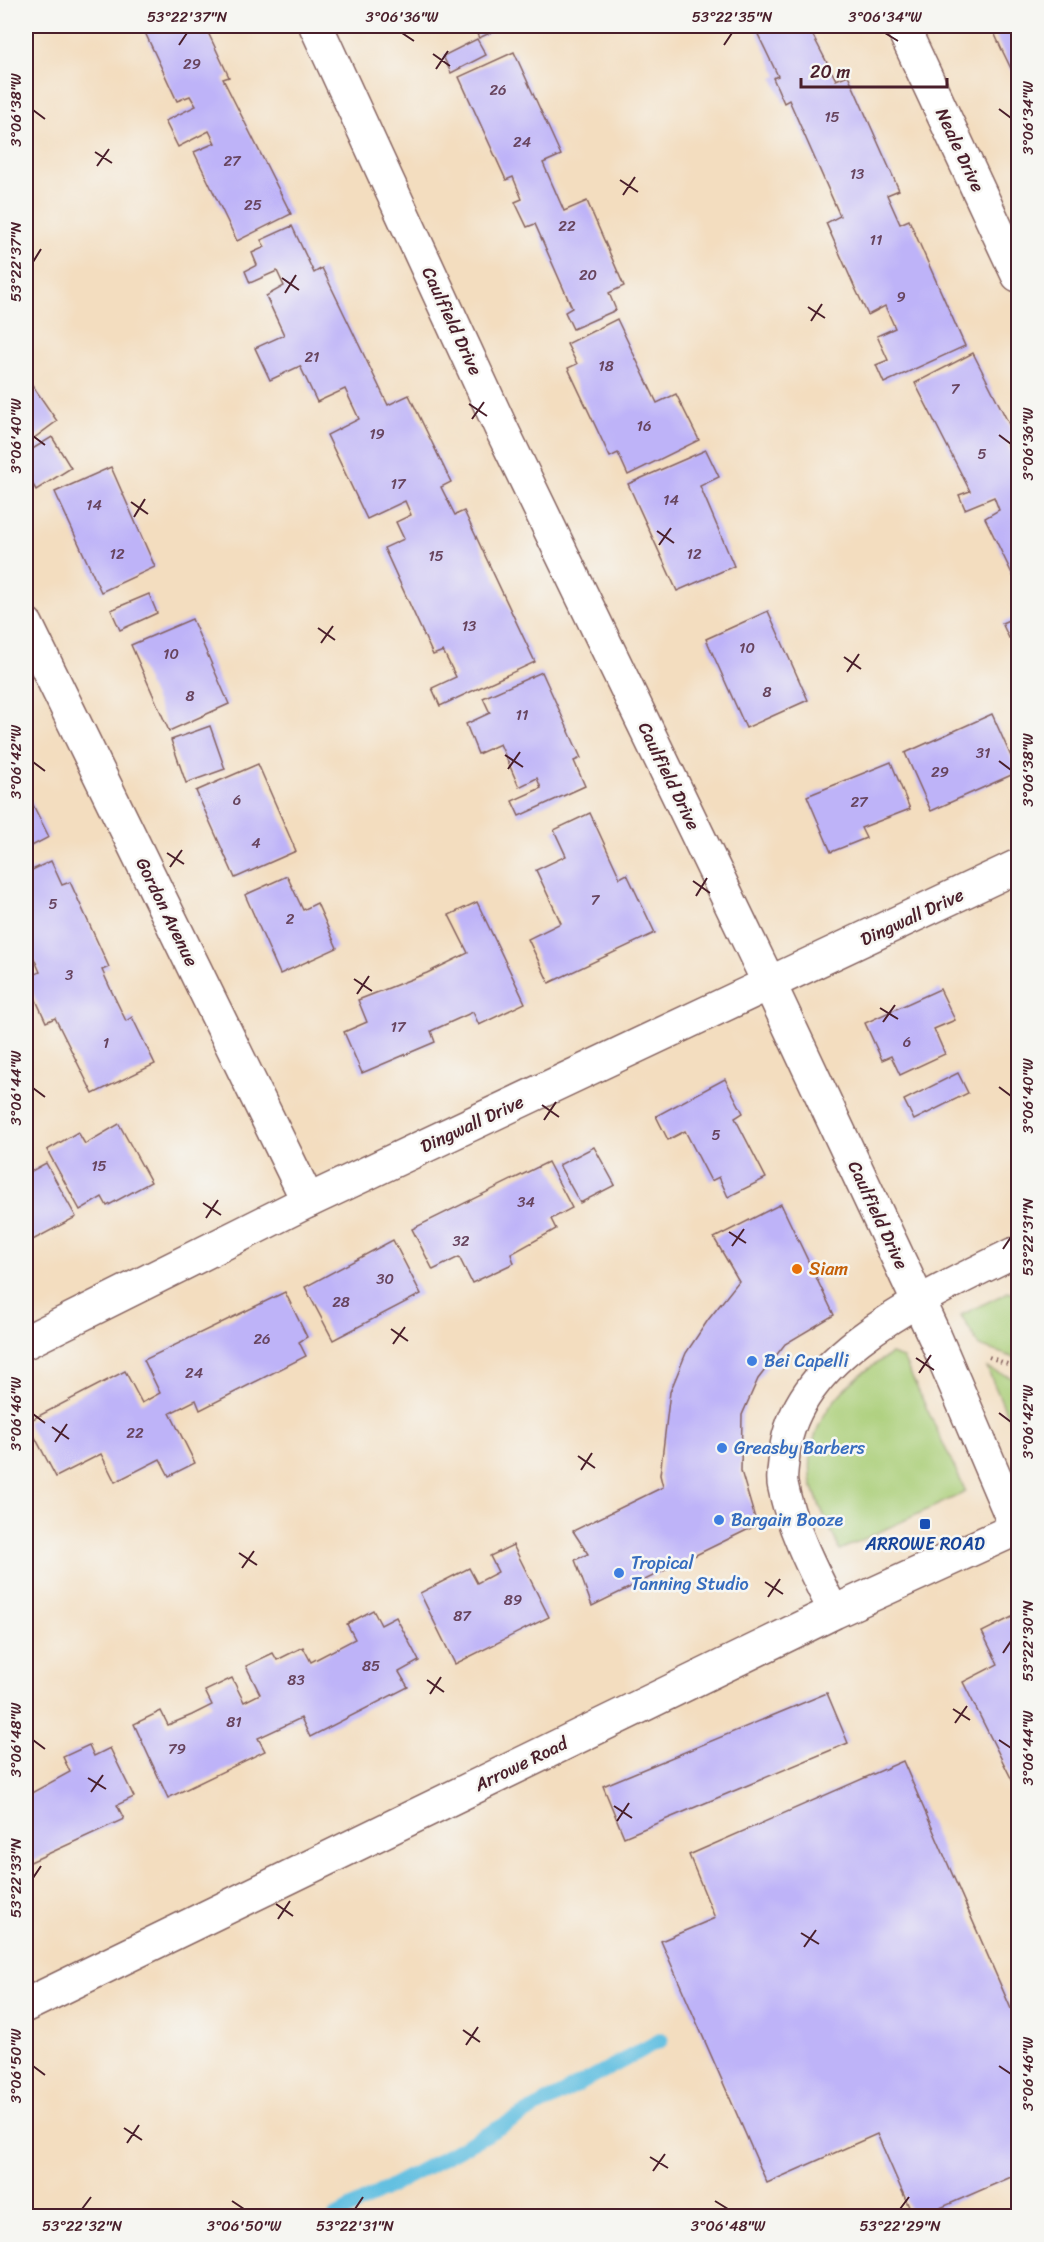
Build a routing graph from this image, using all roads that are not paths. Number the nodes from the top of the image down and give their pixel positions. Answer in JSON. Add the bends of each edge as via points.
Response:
{"nodes":[{"id":1,"x":316,"y":26,"type":"edge"},
{"id":2,"x":902,"y":26,"type":"edge"},
{"id":3,"x":1018,"y":275,"type":"edge"},
{"id":4,"x":26,"y":624,"type":"edge"},
{"id":5,"x":1018,"y":866,"type":"edge"},
{"id":6,"x":770,"y":985,"type":"junction"},
{"id":7,"x":308,"y":1201,"type":"junction"},
{"id":8,"x":1018,"y":1254,"type":"edge"},
{"id":9,"x":918,"y":1301,"type":"junction"},
{"id":10,"x":26,"y":1342,"type":"edge"},
{"id":11,"x":1018,"y":1529,"type":"edge"},
{"id":12,"x":834,"y":1612,"type":"junction"},
{"id":13,"x":26,"y":2005,"type":"edge"}],
"edges":[{"from":1,"to":6,"type":"street","name":"Caulfield Drive","via":[[506,438]]},
{"from":2,"to":3,"type":"street","name":"Neale Drive"},
{"from":4,"to":7,"type":"street","name":"Gordon Avenue"},
{"from":5,"to":6,"type":"street","name":"Dingwall Drive"},
{"from":6,"to":7,"type":"street","name":"Dingwall Drive"},
{"from":6,"to":9,"type":"street","name":"Caulfield Drive"},
{"from":7,"to":10,"type":"street","name":"Dingwall Drive"},
{"from":8,"to":9,"type":"lane","via":[[1013,1252]]},
{"from":9,"to":11,"type":"street","name":"Caulfield Drive"},
{"from":9,"to":12,"type":"lane","via":[[838,1356],[803,1396],[785,1437],[782,1484],[803,1548]]},
{"from":11,"to":12,"type":"street","name":"Arrowe Road"},
{"from":12,"to":13,"type":"street","name":"Arrowe Road"}]}
